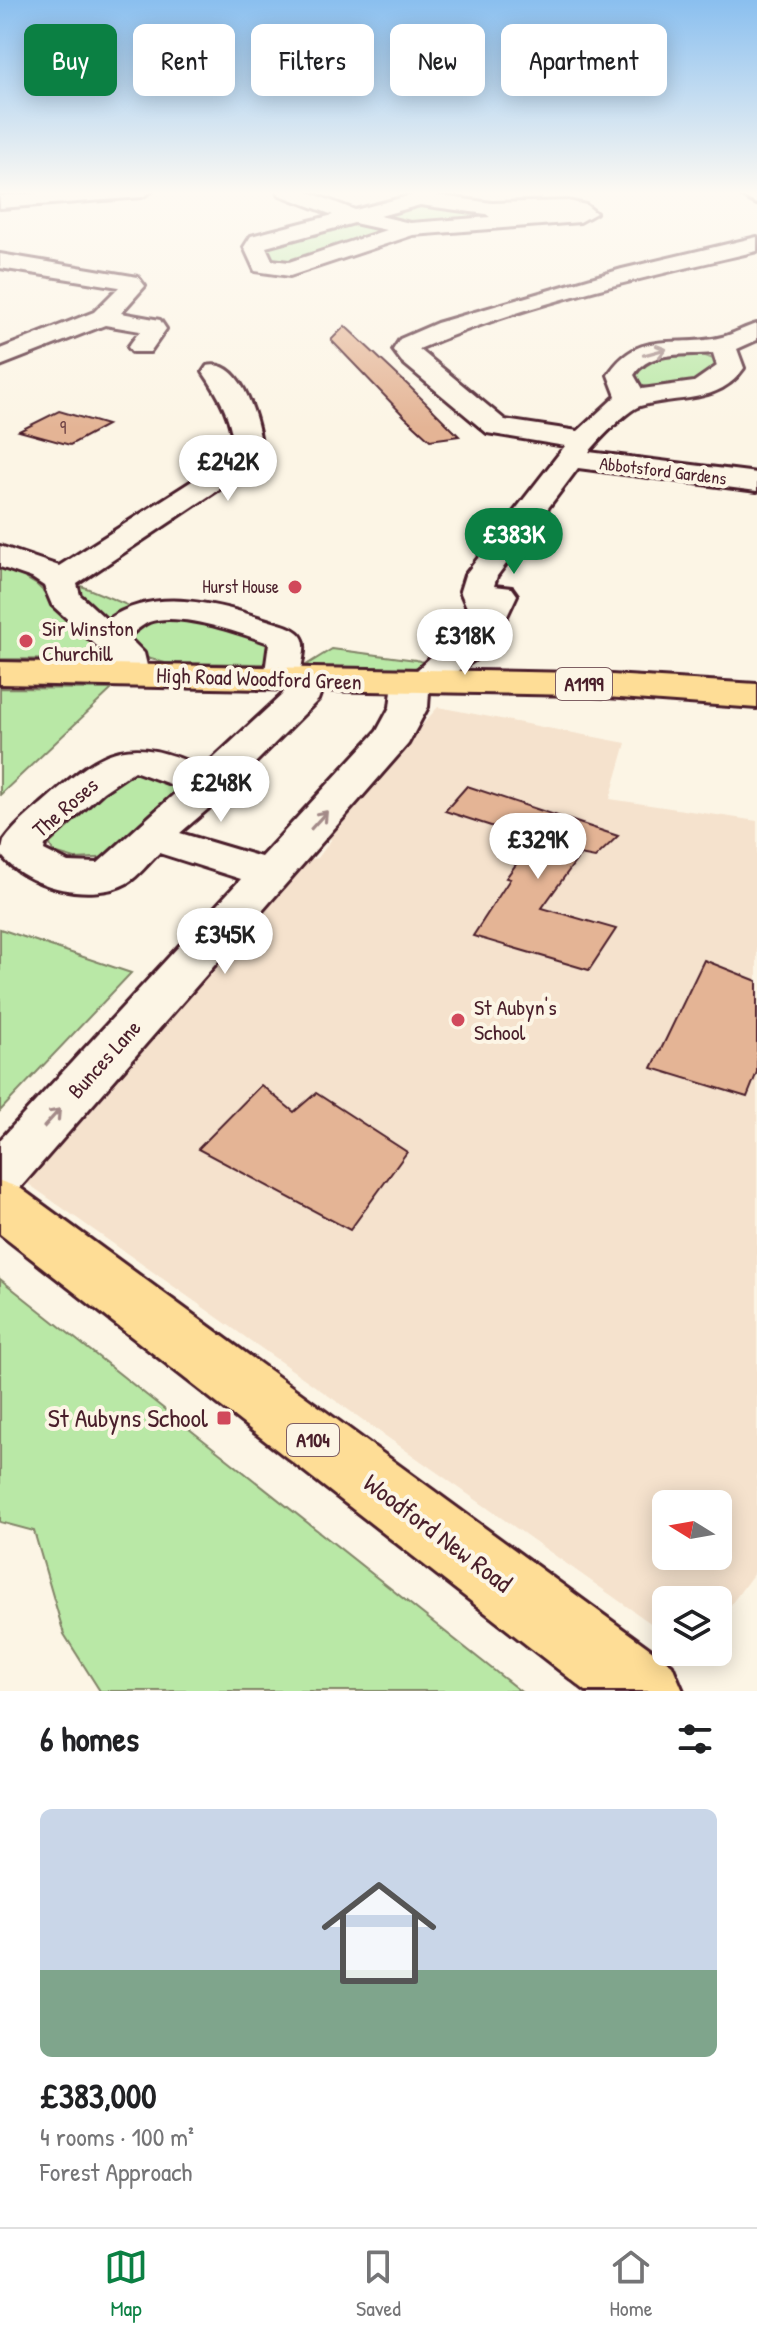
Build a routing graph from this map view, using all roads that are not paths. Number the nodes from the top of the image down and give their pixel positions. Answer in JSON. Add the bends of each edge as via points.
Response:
{"nodes":[{"id":1,"x":55,"y":270,"type":"edge"},
{"id":2,"x":261,"y":270,"type":"edge"},
{"id":3,"x":287,"y":270,"type":"edge"},
{"id":4,"x":651,"y":270,"type":"edge"},
{"id":5,"x":103,"y":317,"type":"junction"},
{"id":6,"x":757,"y":331,"type":"edge"},
{"id":7,"x":723,"y":345,"type":"junction"},
{"id":8,"x":141,"y":347,"type":"dead end"},
{"id":9,"x":0,"y":358,"type":"edge"},
{"id":10,"x":216,"y":372,"type":"dead end"},
{"id":11,"x":629,"y":399,"type":"junction"},
{"id":12,"x":576,"y":449,"type":"junction"},
{"id":13,"x":757,"y":482,"type":"edge"},
{"id":14,"x":0,"y":556,"type":"edge"},
{"id":15,"x":59,"y":581,"type":"junction"},
{"id":16,"x":484,"y":629,"type":"junction"},
{"id":17,"x":105,"y":635,"type":"junction"},
{"id":18,"x":0,"y":673,"type":"edge"},
{"id":19,"x":131,"y":674,"type":"junction"},
{"id":20,"x":295,"y":680,"type":"junction"},
{"id":21,"x":418,"y":682,"type":"junction"},
{"id":22,"x":503,"y":683,"type":"junction"},
{"id":23,"x":757,"y":696,"type":"edge"},
{"id":24,"x":202,"y":793,"type":"junction"},
{"id":25,"x":152,"y":838,"type":"junction"},
{"id":26,"x":270,"y":874,"type":"junction"},
{"id":27,"x":0,"y":1175,"type":"edge"},
{"id":28,"x":0,"y":1203,"type":"edge"},
{"id":29,"x":646,"y":1691,"type":"edge"}],
"edges":[{"from":1,"to":5,"type":"street","via":[[130,282],[133,286]]},
{"from":2,"to":3,"type":"street","via":[[266,276]]},
{"from":4,"to":12,"type":"street","name":"Abbotsford Gardens","via":[[446,328],[406,350],[497,427]]},
{"from":5,"to":8,"type":"street","via":[[151,325],[154,329]]},
{"from":5,"to":9,"type":"street"},
{"from":6,"to":7,"type":"street"},
{"from":7,"to":11,"type":"street","via":[[731,368],[702,389]]},
{"from":11,"to":7,"type":"street","one_way":true,"via":[[621,375],[633,359],[666,349]]},
{"from":10,"to":15,"type":"street","via":[[228,383],[248,454]]},
{"from":11,"to":12,"type":"street"},
{"from":12,"to":13,"type":"street","name":"Abbotsford Gardens","via":[[668,473]]},
{"from":12,"to":16,"type":"street","via":[[515,531],[522,562]]},
{"from":14,"to":15,"type":"street"},
{"from":15,"to":17,"type":"street","via":[[64,598]]},
{"from":16,"to":21,"type":"street"},
{"from":16,"to":22,"type":"street"},
{"from":17,"to":19,"type":"street","via":[[126,653]]},
{"from":17,"to":20,"type":"street","via":[[154,610],[212,617],[285,637]]},
{"from":18,"to":19,"type":"main road","name":"High Road Woodford Green","number":"A1199"},
{"from":19,"to":20,"type":"main road","name":"High Road Woodford Green","number":"A1199"},
{"from":20,"to":21,"type":"main road","name":"High Road Woodford Green","number":"A1199"},
{"from":20,"to":24,"type":"street","name":"The Roses","via":[[299,700]]},
{"from":21,"to":22,"type":"main road","name":"High Road Woodford Green","number":"A1199"},
{"from":26,"to":21,"type":"street","name":"Bunces Lane","one_way":true,"via":[[400,727]]},
{"from":22,"to":23,"type":"main road","name":"High Road Woodford Green","number":"A1199"},
{"from":24,"to":25,"type":"street","name":"The Roses"},
{"from":24,"to":25,"type":"street","name":"The Roses","via":[[202,784],[192,777],[127,760],[109,768],[25,841],[22,854],[78,878],[96,879],[112,874]]},
{"from":25,"to":26,"type":"street"},
{"from":27,"to":26,"type":"street","name":"Bunces Lane","one_way":true},
{"from":28,"to":29,"type":"main road","name":"Woodford New Road","number":"A104"}]}
